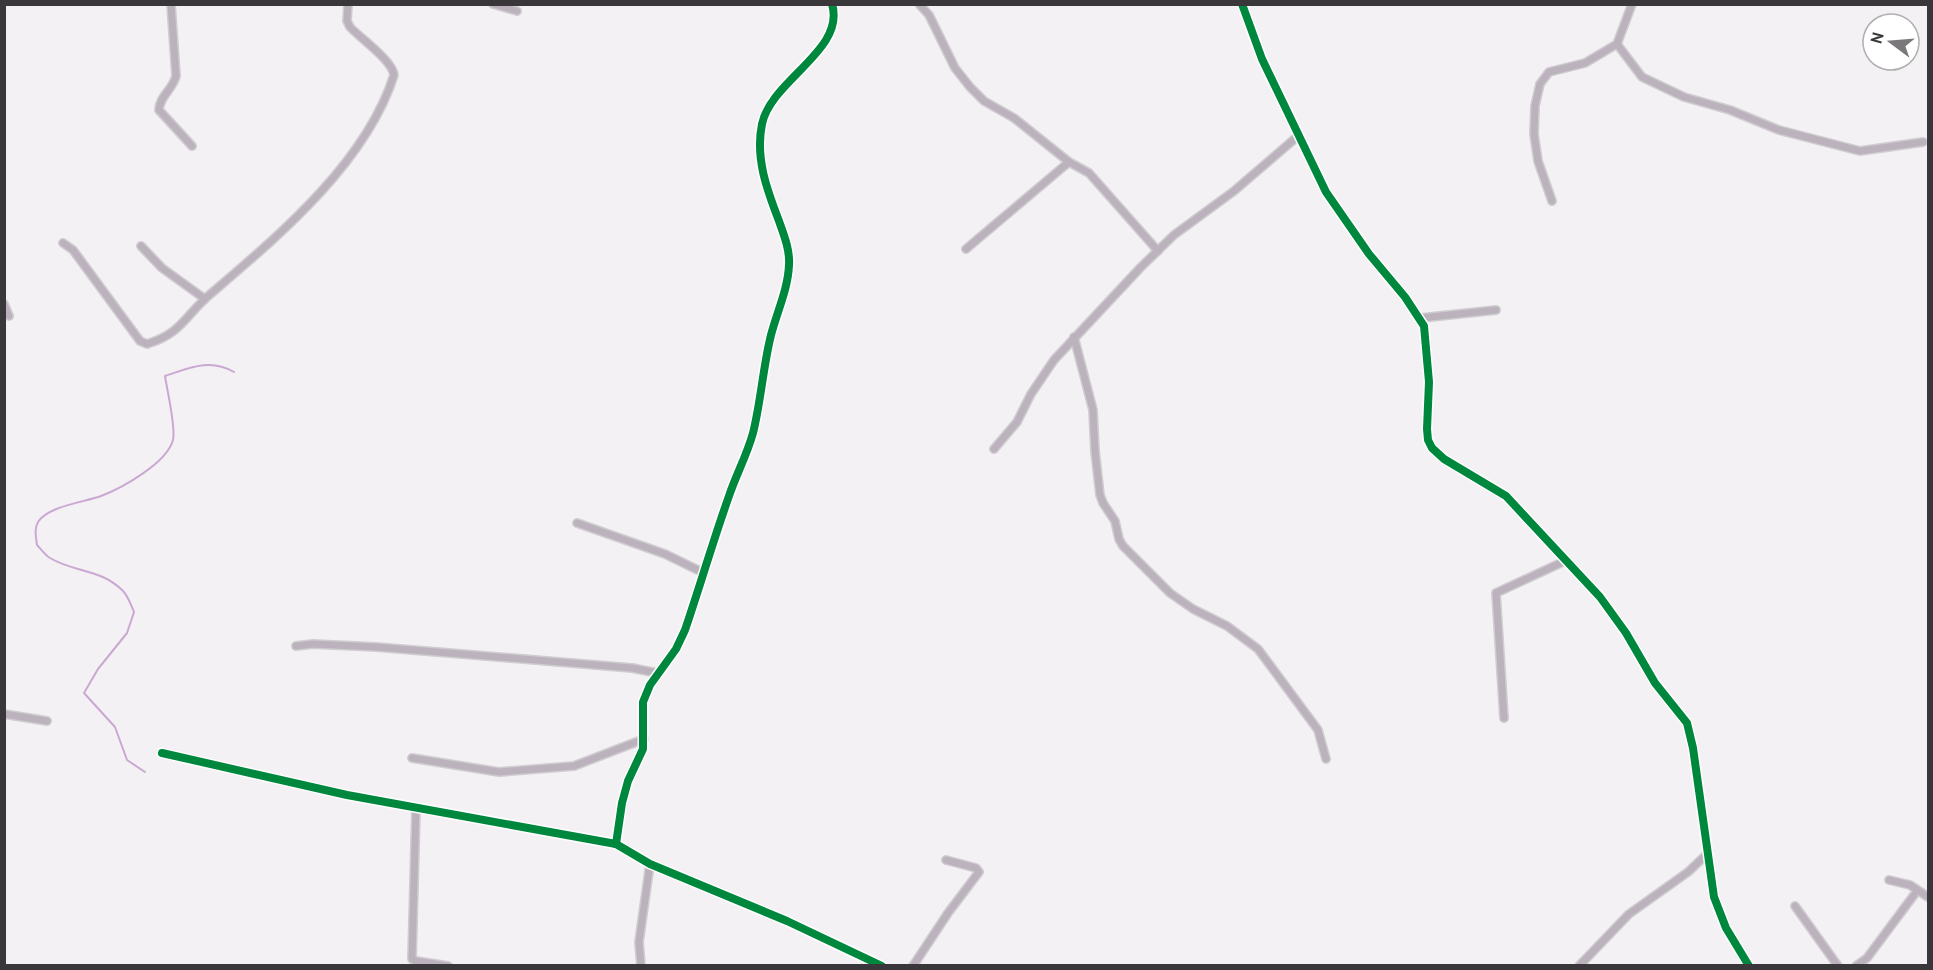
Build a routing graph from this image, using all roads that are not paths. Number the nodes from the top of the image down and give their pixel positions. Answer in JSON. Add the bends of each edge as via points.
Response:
{"nodes":[{"id":1,"x":171,"y":4,"type":"edge"},
{"id":2,"x":348,"y":4,"type":"edge"},
{"id":3,"x":494,"y":4,"type":"edge"},
{"id":4,"x":832,"y":4,"type":"edge"},
{"id":5,"x":919,"y":4,"type":"edge"},
{"id":6,"x":1242,"y":4,"type":"edge"},
{"id":7,"x":1632,"y":4,"type":"edge"},
{"id":8,"x":516,"y":11,"type":"dead end"},
{"id":9,"x":1617,"y":44,"type":"junction"},
{"id":10,"x":1298,"y":136,"type":"junction"},
{"id":11,"x":1923,"y":142,"type":"dead end"},
{"id":12,"x":192,"y":146,"type":"dead end"},
{"id":13,"x":1069,"y":162,"type":"junction"},
{"id":14,"x":1552,"y":201,"type":"dead end"},
{"id":15,"x":63,"y":243,"type":"dead end"},
{"id":16,"x":141,"y":246,"type":"dead end"},
{"id":17,"x":966,"y":249,"type":"dead end"},
{"id":18,"x":1158,"y":251,"type":"junction"},
{"id":19,"x":205,"y":299,"type":"junction"},
{"id":20,"x":4,"y":304,"type":"edge"},
{"id":21,"x":1496,"y":310,"type":"dead end"},
{"id":22,"x":9,"y":316,"type":"dead end"},
{"id":23,"x":1421,"y":318,"type":"junction"},
{"id":24,"x":1074,"y":337,"type":"junction"},
{"id":25,"x":994,"y":449,"type":"dead end"},
{"id":26,"x":577,"y":523,"type":"dead end"},
{"id":27,"x":1565,"y":561,"type":"junction"},
{"id":28,"x":704,"y":573,"type":"junction"},
{"id":29,"x":296,"y":646,"type":"dead end"},
{"id":30,"x":657,"y":673,"type":"junction"},
{"id":31,"x":4,"y":714,"type":"edge"},
{"id":32,"x":1504,"y":718,"type":"dead end"},
{"id":33,"x":47,"y":721,"type":"dead end"},
{"id":34,"x":644,"y":739,"type":"junction"},
{"id":35,"x":162,"y":753,"type":"dead end"},
{"id":36,"x":412,"y":758,"type":"dead end"},
{"id":37,"x":1326,"y":759,"type":"dead end"},
{"id":38,"x":416,"y":808,"type":"junction"},
{"id":39,"x":616,"y":844,"type":"junction"},
{"id":40,"x":1708,"y":853,"type":"junction"},
{"id":41,"x":946,"y":860,"type":"dead end"},
{"id":42,"x":650,"y":864,"type":"junction"},
{"id":43,"x":1889,"y":880,"type":"dead end"},
{"id":44,"x":1914,"y":895,"type":"dead end"},
{"id":45,"x":1929,"y":897,"type":"edge"},
{"id":46,"x":1795,"y":906,"type":"dead end"},
{"id":47,"x":448,"y":966,"type":"edge"},
{"id":48,"x":641,"y":966,"type":"edge"},
{"id":49,"x":882,"y":966,"type":"edge"},
{"id":50,"x":913,"y":966,"type":"edge"},
{"id":51,"x":1579,"y":966,"type":"edge"},
{"id":52,"x":1749,"y":966,"type":"edge"},
{"id":53,"x":1838,"y":966,"type":"edge"},
{"id":54,"x":1856,"y":966,"type":"edge"}],
"edges":[{"from":1,"to":12,"type":"street","via":[[176,76],[159,110]]},
{"from":2,"to":19,"type":"street","via":[[350,27],[393,70],[392,81],[363,140],[338,172],[255,258]]},
{"from":3,"to":8,"type":"street"},
{"from":4,"to":28,"type":"street","via":[[834,16],[829,37],[783,86],[762,121],[761,162],[787,244],[789,264],[748,451]]},
{"from":5,"to":13,"type":"street","via":[[970,87]]},
{"from":6,"to":10,"type":"street","via":[[1262,59]]},
{"from":7,"to":9,"type":"street"},
{"from":9,"to":11,"type":"street","via":[[1642,77],[1684,97],[1779,129],[1860,152]]},
{"from":9,"to":14,"type":"street","via":[[1585,63],[1549,72],[1540,84],[1534,134],[1538,161]]},
{"from":10,"to":18,"type":"street"},
{"from":10,"to":23,"type":"street","via":[[1326,192]]},
{"from":13,"to":17,"type":"street"},
{"from":13,"to":18,"type":"street","via":[[1089,173]]},
{"from":15,"to":19,"type":"street","via":[[73,250],[144,343],[168,337]]},
{"from":16,"to":19,"type":"street","via":[[162,268]]},
{"from":18,"to":24,"type":"street"},
{"from":20,"to":22,"type":"street"},
{"from":21,"to":23,"type":"street"},
{"from":23,"to":27,"type":"street","via":[[1426,337],[1427,429],[1432,448],[1506,496]]},
{"from":24,"to":25,"type":"street","via":[[1036,386],[1017,422]]},
{"from":24,"to":37,"type":"street","via":[[1093,410],[1100,495],[1123,546],[1170,593],[1258,649],[1318,730]]},
{"from":26,"to":28,"type":"street","via":[[664,554]]},
{"from":27,"to":32,"type":"street","via":[[1496,593]]},
{"from":27,"to":40,"type":"street","via":[[1600,597],[1655,683],[1687,723]]},
{"from":28,"to":30,"type":"street","via":[[685,630]]},
{"from":29,"to":30,"type":"street","via":[[376,646]]},
{"from":30,"to":34,"type":"street","via":[[643,702]]},
{"from":31,"to":33,"type":"street"},
{"from":34,"to":36,"type":"street","via":[[574,766],[499,772]]},
{"from":34,"to":39,"type":"street","via":[[622,803]]},
{"from":35,"to":38,"type":"street"},
{"from":38,"to":39,"type":"street"},
{"from":38,"to":47,"type":"street","via":[[412,958]]},
{"from":39,"to":42,"type":"street"},
{"from":40,"to":51,"type":"street","via":[[1629,914]]},
{"from":40,"to":52,"type":"street","via":[[1714,897],[1726,928]]},
{"from":41,"to":50,"type":"street","via":[[979,872]]},
{"from":42,"to":48,"type":"street","via":[[639,942]]},
{"from":42,"to":49,"type":"street"},
{"from":43,"to":45,"type":"street","via":[[1910,885]]},
{"from":44,"to":54,"type":"street","via":[[1867,958]]},
{"from":46,"to":53,"type":"street"}]}
